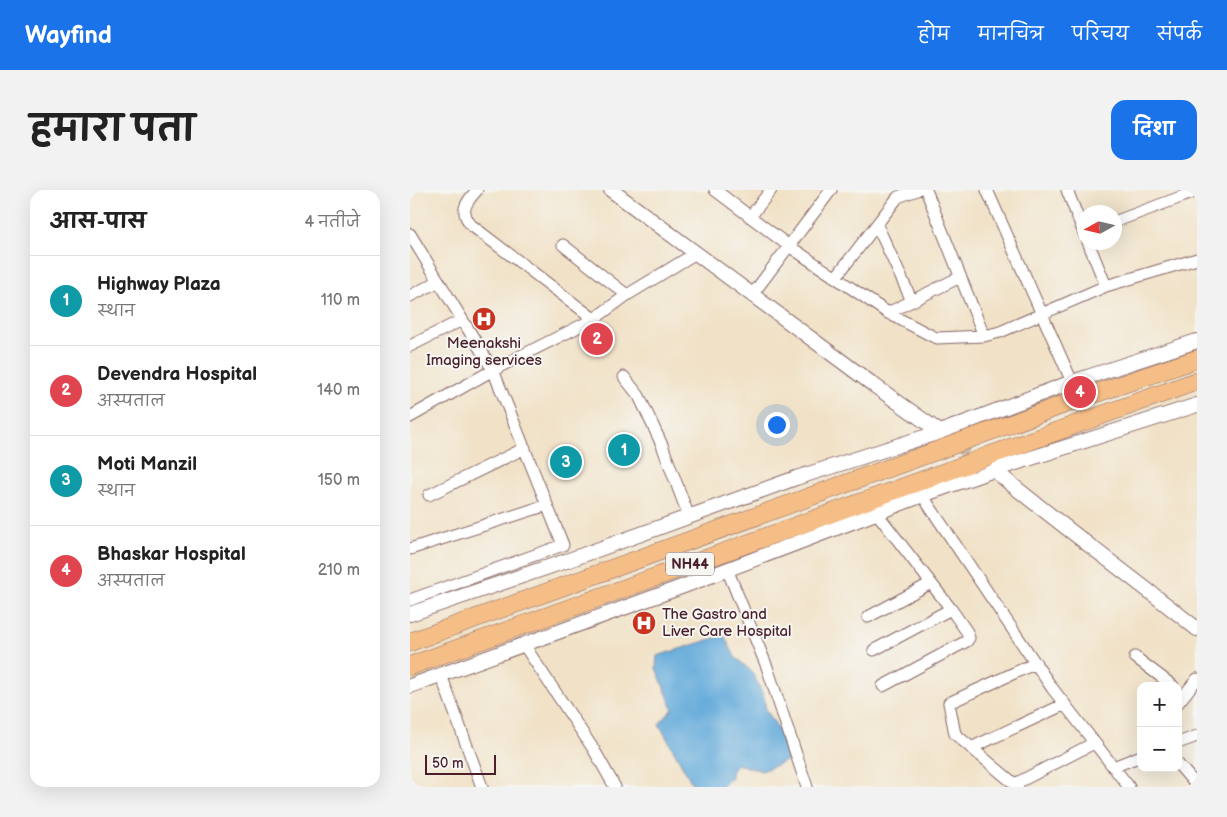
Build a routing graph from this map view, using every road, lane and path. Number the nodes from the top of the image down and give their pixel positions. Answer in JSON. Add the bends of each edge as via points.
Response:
{"nodes":[{"id":1,"x":477,"y":190,"type":"edge"},
{"id":2,"x":611,"y":190,"type":"edge"},
{"id":3,"x":771,"y":190,"type":"edge"},
{"id":4,"x":831,"y":190,"type":"edge"},
{"id":5,"x":916,"y":190,"type":"edge"},
{"id":6,"x":926,"y":190,"type":"edge"},
{"id":7,"x":987,"y":190,"type":"edge"},
{"id":8,"x":1067,"y":190,"type":"edge"},
{"id":9,"x":717,"y":191,"type":"edge"},
{"id":10,"x":1197,"y":191,"type":"edge"},
{"id":11,"x":896,"y":194,"type":"edge"},
{"id":12,"x":1077,"y":215,"type":"edge"},
{"id":13,"x":750,"y":217,"type":"junction"},
{"id":14,"x":1122,"y":219,"type":"edge"},
{"id":15,"x":877,"y":225,"type":"junction"},
{"id":16,"x":410,"y":234,"type":"edge"},
{"id":17,"x":563,"y":244,"type":"dead end"},
{"id":18,"x":789,"y":246,"type":"junction"},
{"id":19,"x":1091,"y":250,"type":"edge"},
{"id":20,"x":696,"y":253,"type":"junction"},
{"id":21,"x":1197,"y":259,"type":"edge"},
{"id":22,"x":960,"y":277,"type":"junction"},
{"id":23,"x":836,"y":278,"type":"junction"},
{"id":24,"x":439,"y":281,"type":"junction"},
{"id":25,"x":1106,"y":286,"type":"junction"},
{"id":26,"x":627,"y":295,"type":"junction"},
{"id":27,"x":752,"y":295,"type":"junction"},
{"id":28,"x":410,"y":296,"type":"edge"},
{"id":29,"x":912,"y":301,"type":"junction"},
{"id":30,"x":888,"y":313,"type":"junction"},
{"id":31,"x":1042,"y":314,"type":"junction"},
{"id":32,"x":594,"y":319,"type":"junction"},
{"id":33,"x":462,"y":320,"type":"junction"},
{"id":34,"x":984,"y":336,"type":"junction"},
{"id":35,"x":1197,"y":341,"type":"edge"},
{"id":36,"x":410,"y":346,"type":"edge"},
{"id":37,"x":1197,"y":359,"type":"edge"},
{"id":38,"x":494,"y":370,"type":"junction"},
{"id":39,"x":624,"y":377,"type":"dead end"},
{"id":40,"x":1197,"y":381,"type":"edge"},
{"id":41,"x":1072,"y":382,"type":"junction"},
{"id":42,"x":1197,"y":405,"type":"edge"},
{"id":43,"x":410,"y":417,"type":"edge"},
{"id":44,"x":944,"y":440,"type":"junction"},
{"id":45,"x":524,"y":448,"type":"junction"},
{"id":46,"x":991,"y":463,"type":"junction"},
{"id":47,"x":429,"y":495,"type":"dead end"},
{"id":48,"x":924,"y":495,"type":"junction"},
{"id":49,"x":547,"y":505,"type":"junction"},
{"id":50,"x":876,"y":512,"type":"junction"},
{"id":51,"x":689,"y":517,"type":"junction"},
{"id":52,"x":410,"y":549,"type":"edge"},
{"id":53,"x":727,"y":570,"type":"junction"},
{"id":54,"x":931,"y":582,"type":"junction"},
{"id":55,"x":410,"y":600,"type":"edge"},
{"id":56,"x":951,"y":609,"type":"junction"},
{"id":57,"x":410,"y":614,"type":"edge"},
{"id":58,"x":868,"y":617,"type":"dead end"},
{"id":59,"x":1197,"y":630,"type":"edge"},
{"id":60,"x":410,"y":642,"type":"edge"},
{"id":61,"x":524,"y":644,"type":"junction"},
{"id":62,"x":874,"y":650,"type":"dead end"},
{"id":63,"x":1135,"y":657,"type":"dead end"},
{"id":64,"x":1036,"y":663,"type":"junction"},
{"id":65,"x":410,"y":666,"type":"edge"},
{"id":66,"x":441,"y":675,"type":"junction"},
{"id":67,"x":1197,"y":679,"type":"edge"},
{"id":68,"x":1168,"y":682,"type":"edge"},
{"id":69,"x":410,"y":686,"type":"edge"},
{"id":70,"x":882,"y":686,"type":"dead end"},
{"id":71,"x":1182,"y":694,"type":"edge"},
{"id":72,"x":1064,"y":704,"type":"junction"},
{"id":73,"x":1197,"y":736,"type":"edge"},
{"id":74,"x":1182,"y":742,"type":"edge"},
{"id":75,"x":1094,"y":743,"type":"junction"},
{"id":76,"x":971,"y":748,"type":"junction"},
{"id":77,"x":1137,"y":758,"type":"edge"},
{"id":78,"x":1112,"y":767,"type":"junction"},
{"id":79,"x":1182,"y":769,"type":"edge"},
{"id":80,"x":1017,"y":786,"type":"edge"},
{"id":81,"x":1197,"y":786,"type":"edge"},
{"id":82,"x":482,"y":787,"type":"edge"},
{"id":83,"x":615,"y":787,"type":"edge"},
{"id":84,"x":806,"y":787,"type":"edge"},
{"id":85,"x":1129,"y":787,"type":"edge"}],
"edges":[{"from":1,"to":32,"type":"street","via":[[464,211],[471,225]]},
{"from":2,"to":20,"type":"street"},
{"from":3,"to":13,"type":"street"},
{"from":4,"to":18,"type":"street"},
{"from":5,"to":11,"type":"street"},
{"from":6,"to":22,"type":"street"},
{"from":7,"to":31,"type":"street"},
{"from":8,"to":12,"type":"street"},
{"from":9,"to":13,"type":"street"},
{"from":10,"to":14,"type":"street"},
{"from":11,"to":15,"type":"street"},
{"from":13,"to":18,"type":"street"},
{"from":15,"to":23,"type":"street"},
{"from":15,"to":29,"type":"street"},
{"from":16,"to":24,"type":"street"},
{"from":17,"to":26,"type":"street"},
{"from":18,"to":23,"type":"street"},
{"from":18,"to":27,"type":"street"},
{"from":19,"to":25,"type":"street"},
{"from":20,"to":26,"type":"street"},
{"from":20,"to":27,"type":"street"},
{"from":21,"to":25,"type":"street"},
{"from":22,"to":29,"type":"street"},
{"from":22,"to":34,"type":"street"},
{"from":23,"to":30,"type":"street"},
{"from":24,"to":28,"type":"street"},
{"from":24,"to":33,"type":"street"},
{"from":25,"to":31,"type":"street"},
{"from":26,"to":32,"type":"street"},
{"from":27,"to":44,"type":"street"},
{"from":29,"to":30,"type":"street"},
{"from":30,"to":34,"type":"street","via":[[937,338]]},
{"from":31,"to":34,"type":"street"},
{"from":31,"to":41,"type":"street"},
{"from":32,"to":38,"type":"street"},
{"from":33,"to":36,"type":"street"},
{"from":33,"to":38,"type":"street"},
{"from":35,"to":41,"type":"street"},
{"from":37,"to":44,"type":"highway","number":"NH44","bridge":true,"via":[[966,440]]},
{"from":38,"to":43,"type":"street"},
{"from":38,"to":45,"type":"street"},
{"from":39,"to":51,"type":"street","via":[[639,396],[662,445]]},
{"from":40,"to":46,"type":"highway","number":"NH44"},
{"from":41,"to":44,"type":"street"},
{"from":42,"to":46,"type":"street"},
{"from":44,"to":51,"type":"street","via":[[796,478]]},
{"from":44,"to":60,"type":"highway","number":"NH44"},
{"from":45,"to":47,"type":"street"},
{"from":45,"to":49,"type":"street"},
{"from":46,"to":48,"type":"street"},
{"from":46,"to":59,"type":"street","via":[[1041,509]]},
{"from":46,"to":65,"type":"highway","number":"NH44","bridge":true,"via":[[970,463]]},
{"from":48,"to":50,"type":"street"},
{"from":48,"to":64,"type":"street"},
{"from":49,"to":52,"type":"street"},
{"from":49,"to":55,"type":"street","via":[[563,545]]},
{"from":50,"to":53,"type":"street"},
{"from":50,"to":54,"type":"street"},
{"from":51,"to":57,"type":"street"},
{"from":53,"to":61,"type":"street"},
{"from":53,"to":84,"type":"street","via":[[767,667]]},
{"from":54,"to":56,"type":"street"},
{"from":54,"to":58,"type":"street"},
{"from":56,"to":62,"type":"street"},
{"from":56,"to":70,"type":"street","via":[[967,632],[967,640]]},
{"from":61,"to":66,"type":"street"},
{"from":61,"to":83,"type":"street"},
{"from":63,"to":68,"type":"street"},
{"from":64,"to":72,"type":"street"},
{"from":64,"to":76,"type":"street","via":[[949,703],[955,734]]},
{"from":66,"to":69,"type":"street"},
{"from":66,"to":82,"type":"street"},
{"from":67,"to":71,"type":"street"},
{"from":72,"to":75,"type":"street"},
{"from":72,"to":76,"type":"street"},
{"from":73,"to":74,"type":"street"},
{"from":75,"to":78,"type":"street"},
{"from":75,"to":80,"type":"street"},
{"from":76,"to":80,"type":"street"},
{"from":77,"to":78,"type":"street"},
{"from":78,"to":85,"type":"street"},
{"from":79,"to":81,"type":"street"}]}
